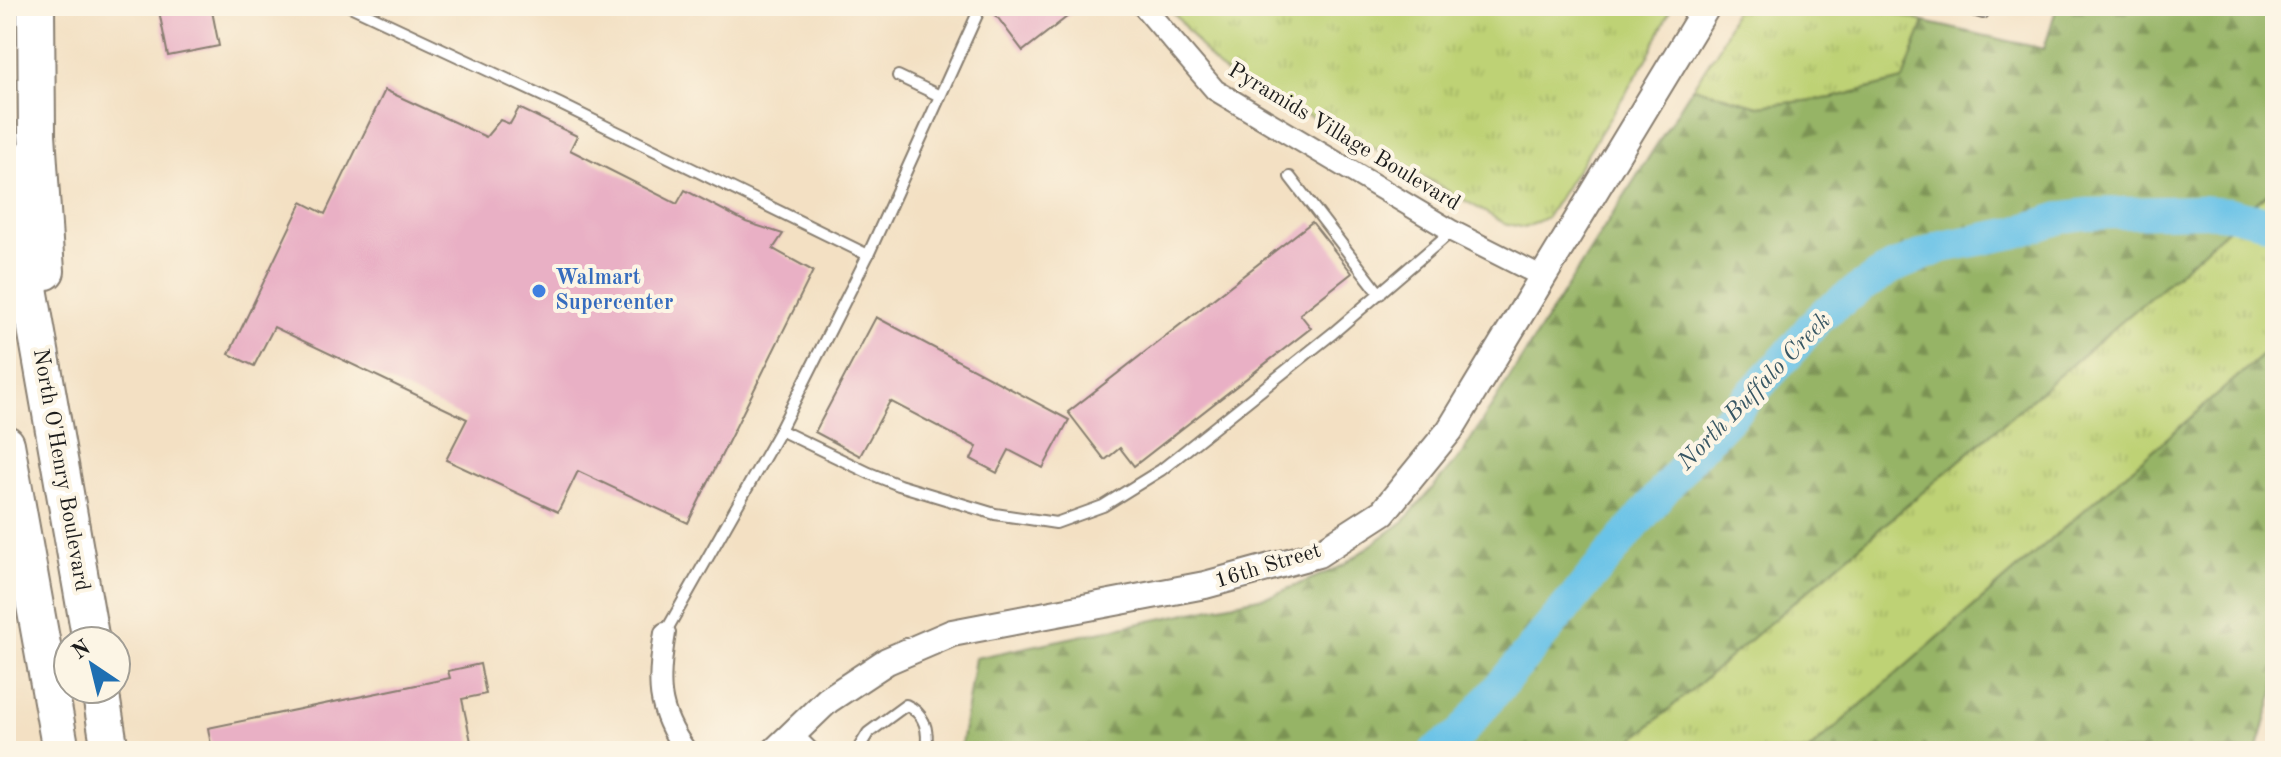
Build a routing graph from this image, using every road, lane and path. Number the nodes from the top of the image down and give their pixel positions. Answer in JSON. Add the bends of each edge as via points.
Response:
{"nodes":[{"id":1,"x":36,"y":6,"type":"edge"},
{"id":2,"x":350,"y":6,"type":"edge"},
{"id":3,"x":981,"y":6,"type":"edge"},
{"id":4,"x":1143,"y":6,"type":"edge"},
{"id":5,"x":1707,"y":6,"type":"edge"},
{"id":6,"x":1959,"y":6,"type":"edge"},
{"id":7,"x":1986,"y":6,"type":"edge"},
{"id":8,"x":898,"y":76,"type":"dead end"},
{"id":9,"x":940,"y":96,"type":"junction"},
{"id":10,"x":6,"y":157,"type":"edge"},
{"id":11,"x":1290,"y":177,"type":"dead end"},
{"id":12,"x":1452,"y":231,"type":"junction"},
{"id":13,"x":868,"y":255,"type":"junction"},
{"id":14,"x":1543,"y":277,"type":"junction"},
{"id":15,"x":1380,"y":294,"type":"junction"},
{"id":16,"x":780,"y":430,"type":"junction"},
{"id":17,"x":6,"y":444,"type":"edge"},
{"id":18,"x":65,"y":492,"type":"junction"},
{"id":19,"x":88,"y":625,"type":"edge"},
{"id":20,"x":665,"y":633,"type":"joint"},
{"id":21,"x":103,"y":705,"type":"edge"},
{"id":22,"x":795,"y":732,"type":"junction"},
{"id":23,"x":61,"y":751,"type":"edge"},
{"id":24,"x":110,"y":751,"type":"edge"},
{"id":25,"x":686,"y":751,"type":"edge"},
{"id":26,"x":775,"y":751,"type":"edge"},
{"id":27,"x":815,"y":751,"type":"edge"},
{"id":28,"x":857,"y":751,"type":"edge"},
{"id":29,"x":926,"y":751,"type":"edge"}],
"edges":[{"from":1,"to":18,"type":"highway","via":[[37,134]]},
{"from":2,"to":13,"type":"lane"},
{"from":3,"to":9,"type":"lane"},
{"from":4,"to":12,"type":"street","name":"Pyramids Village Boulevard","via":[[1215,90]]},
{"from":5,"to":14,"type":"street","name":"16th Street"},
{"from":6,"to":7,"type":"lane","via":[[1983,13]]},
{"from":8,"to":9,"type":"lane"},
{"from":9,"to":13,"type":"lane"},
{"from":10,"to":18,"type":"highway","name":"North O'Henry Boulevard"},
{"from":11,"to":15,"type":"lane"},
{"from":12,"to":14,"type":"street","name":"Pyramids Village Boulevard"},
{"from":12,"to":15,"type":"lane"},
{"from":13,"to":16,"type":"lane"},
{"from":14,"to":22,"type":"street","name":"16th Street","via":[[1440,442],[1383,512],[1318,554],[1205,585],[952,633],[887,661],[828,700]]},
{"from":15,"to":16,"type":"lane","via":[[1161,470],[1103,506],[1056,523],[995,514],[899,485]]},
{"from":16,"to":20,"type":"lane"},
{"from":17,"to":23,"type":"highway"},
{"from":18,"to":19,"type":"highway","name":"North O'Henry Boulevard"},
{"from":20,"to":25,"type":"street","via":[[660,702]]},
{"from":21,"to":24,"type":"highway"},
{"from":22,"to":26,"type":"street","name":"16th Street"},
{"from":22,"to":27,"type":"lane"},
{"from":28,"to":29,"type":"lane","via":[[868,733],[906,705],[917,709],[925,723]]}]}
